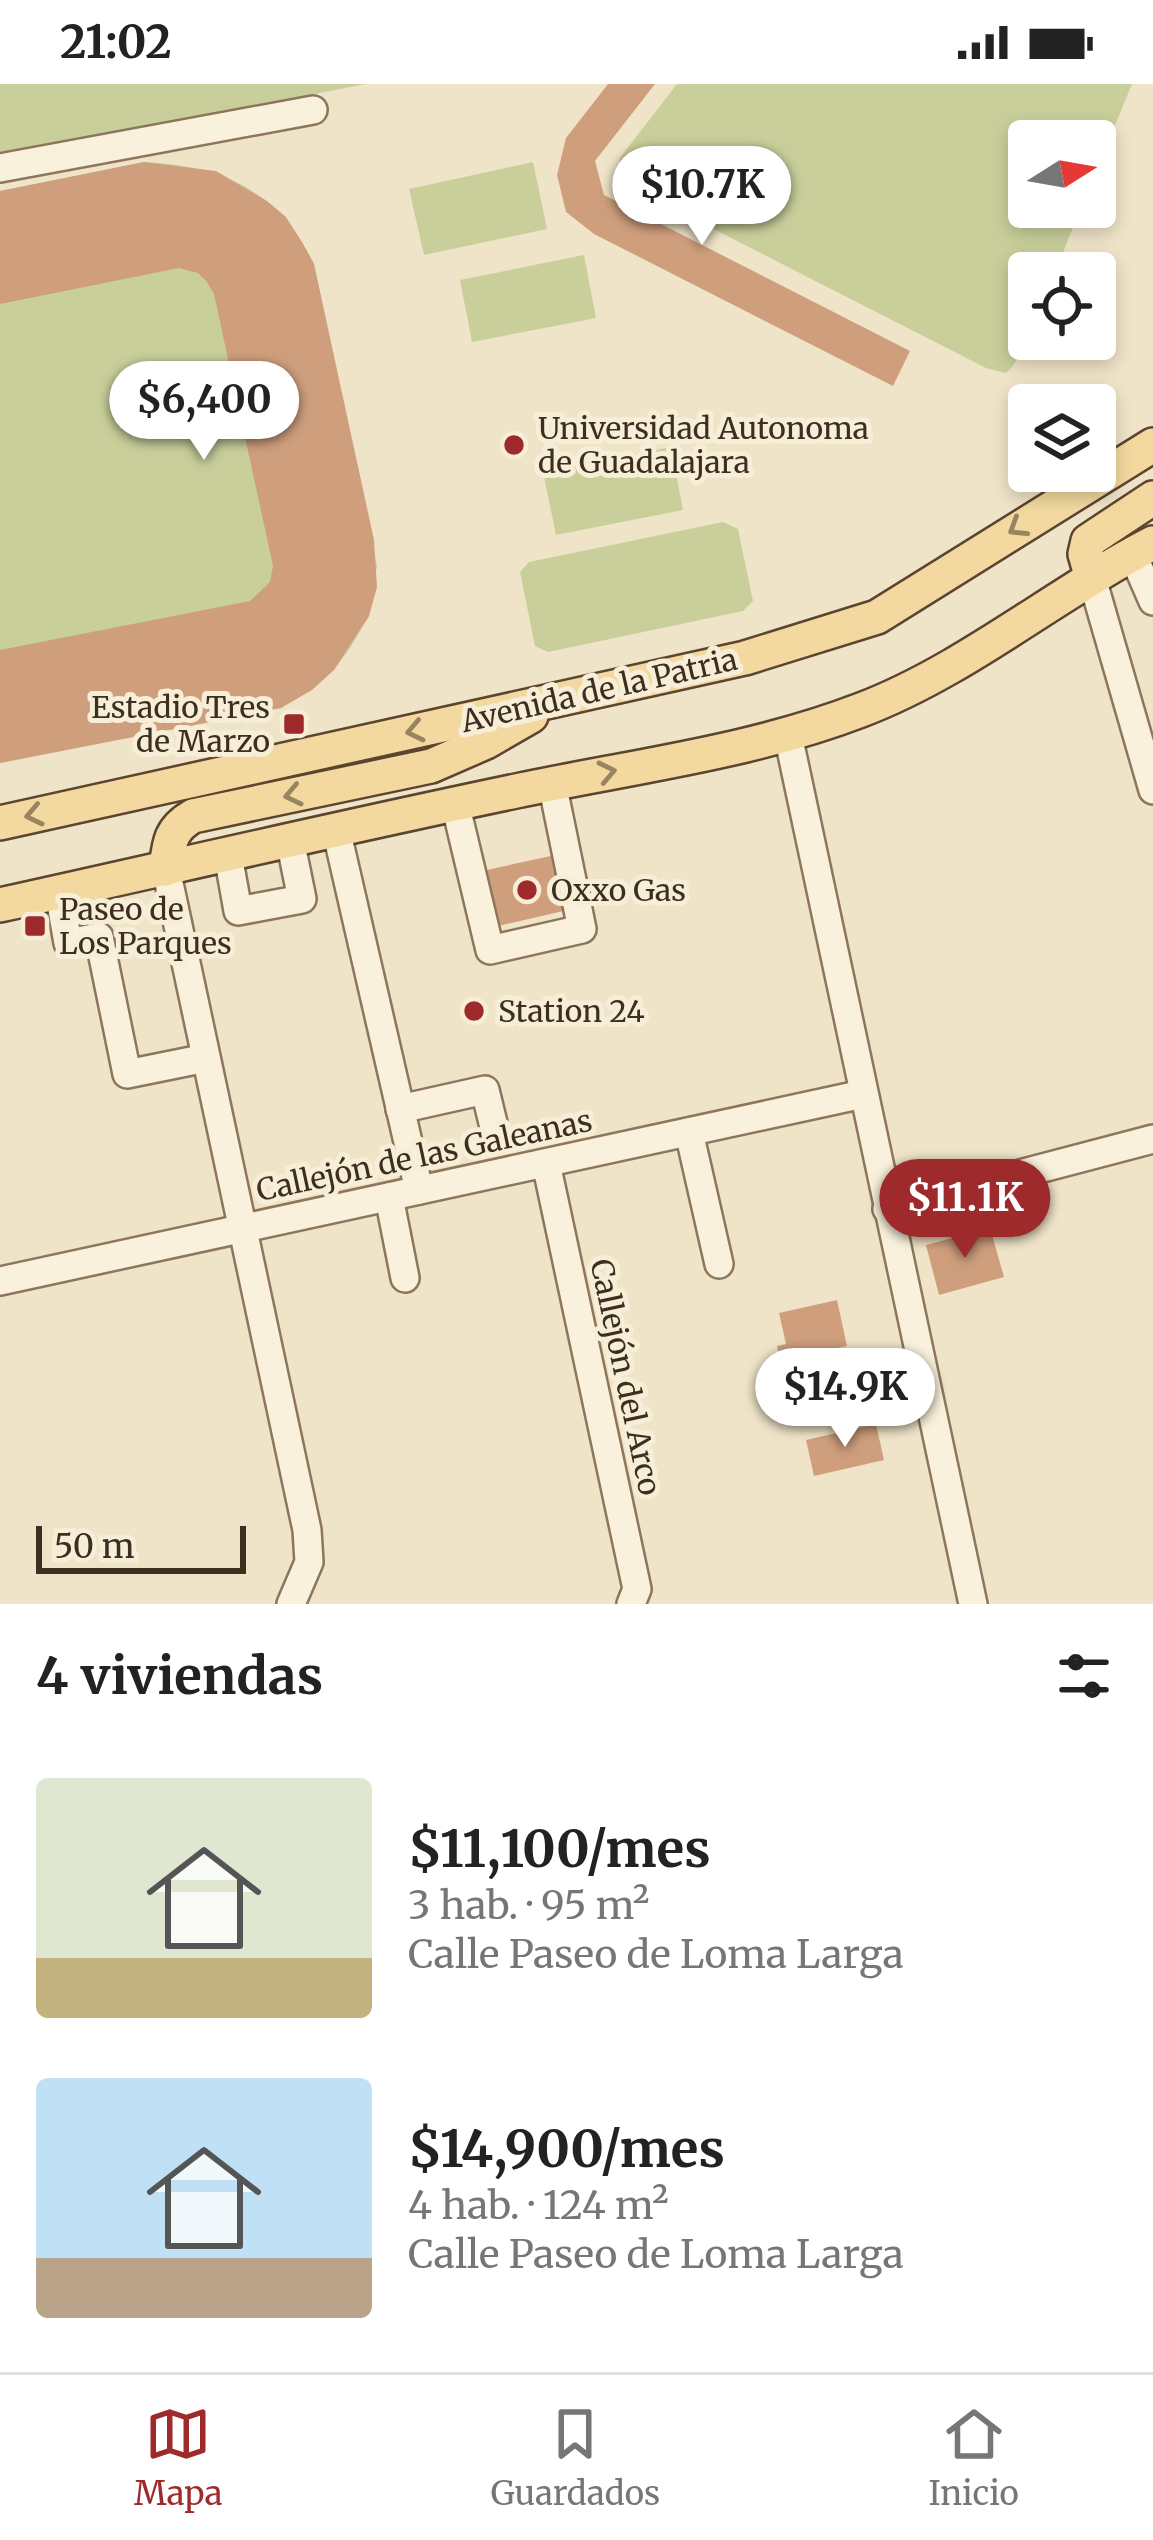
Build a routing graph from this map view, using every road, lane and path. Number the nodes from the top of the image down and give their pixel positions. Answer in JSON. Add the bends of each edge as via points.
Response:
{"nodes":[{"id":1,"x":314,"y":110,"type":"dead end"},
{"id":2,"x":0,"y":168,"type":"edge"},
{"id":3,"x":1153,"y":446,"type":"edge"},
{"id":4,"x":1153,"y":498,"type":"edge"},
{"id":5,"x":1143,"y":548,"type":"edge"},
{"id":6,"x":1091,"y":575,"type":"junction"},
{"id":7,"x":1153,"y":601,"type":"edge"},
{"id":8,"x":559,"y":700,"type":"junction"},
{"id":9,"x":788,"y":735,"type":"junction"},
{"id":10,"x":552,"y":783,"type":"junction"},
{"id":11,"x":1153,"y":790,"type":"edge"},
{"id":12,"x":455,"y":803,"type":"junction"},
{"id":13,"x":0,"y":823,"type":"edge"},
{"id":14,"x":336,"y":829,"type":"junction"},
{"id":15,"x":290,"y":840,"type":"junction"},
{"id":16,"x":228,"y":855,"type":"junction"},
{"id":17,"x":166,"y":868,"type":"junction"},
{"id":18,"x":59,"y":892,"type":"junction"},
{"id":19,"x":0,"y":905,"type":"edge"},
{"id":20,"x":206,"y":1058,"type":"junction"},
{"id":21,"x":862,"y":1094,"type":"junction"},
{"id":22,"x":400,"y":1109,"type":"junction"},
{"id":23,"x":493,"y":1123,"type":"dead end"},
{"id":24,"x":689,"y":1132,"type":"junction"},
{"id":25,"x":1153,"y":1138,"type":"edge"},
{"id":26,"x":546,"y":1162,"type":"junction"},
{"id":27,"x":419,"y":1190,"type":"junction"},
{"id":28,"x":389,"y":1197,"type":"junction"},
{"id":29,"x":887,"y":1209,"type":"junction"},
{"id":30,"x":242,"y":1228,"type":"junction"},
{"id":31,"x":718,"y":1264,"type":"dead end"},
{"id":32,"x":405,"y":1278,"type":"dead end"},
{"id":33,"x":0,"y":1281,"type":"edge"},
{"id":34,"x":291,"y":1604,"type":"edge"},
{"id":35,"x":631,"y":1604,"type":"edge"},
{"id":36,"x":973,"y":1604,"type":"edge"},
{"id":37,"x":985,"y":1604,"type":"edge"}],
"edges":[{"from":1,"to":2,"type":"street"},
{"from":3,"to":8,"type":"main road","name":"Avenida de la Patria","one_way":true,"via":[[877,617],[745,658]]},
{"from":4,"to":6,"type":"main road","via":[[1088,542]]},
{"from":5,"to":6,"type":"main road"},
{"from":5,"to":7,"type":"street"},
{"from":6,"to":9,"type":"main road","via":[[926,680]]},
{"from":6,"to":11,"type":"street"},
{"from":8,"to":13,"type":"main road","name":"Avenida de la Patria","one_way":true},
{"from":8,"to":17,"type":"main road","one_way":true,"via":[[431,766],[194,816],[170,836]]},
{"from":10,"to":9,"type":"main road","one_way":true},
{"from":9,"to":21,"type":"street"},
{"from":10,"to":12,"type":"main road"},
{"from":10,"to":12,"type":"street","via":[[582,929],[490,950]]},
{"from":12,"to":14,"type":"main road"},
{"from":14,"to":15,"type":"main road"},
{"from":14,"to":22,"type":"street"},
{"from":15,"to":16,"type":"main road"},
{"from":15,"to":16,"type":"street","via":[[302,899],[238,911]]},
{"from":16,"to":17,"type":"main road"},
{"from":17,"to":18,"type":"main road"},
{"from":17,"to":20,"type":"street"},
{"from":18,"to":19,"type":"main road"},
{"from":18,"to":20,"type":"street","via":[[68,943],[99,937],[127,1074]]},
{"from":20,"to":30,"type":"street"},
{"from":21,"to":24,"type":"street","name":"Callejón de las Galeanas"},
{"from":21,"to":29,"type":"street"},
{"from":22,"to":23,"type":"street","via":[[485,1090]]},
{"from":22,"to":27,"type":"street"},
{"from":24,"to":26,"type":"street","name":"Callejón de las Galeanas"},
{"from":24,"to":31,"type":"street"},
{"from":25,"to":29,"type":"street"},
{"from":26,"to":27,"type":"street","name":"Callejón de las Galeanas"},
{"from":26,"to":35,"type":"street","name":"Callejón del Arco","via":[[637,1589]]},
{"from":27,"to":28,"type":"street","name":"Callejón de las Galeanas"},
{"from":28,"to":30,"type":"street","name":"Callejón de las Galeanas"},
{"from":28,"to":32,"type":"street"},
{"from":29,"to":36,"type":"street"},
{"from":30,"to":33,"type":"street","name":"Callejón de las Galeanas"},
{"from":30,"to":34,"type":"street","via":[[310,1547]]},
{"from":36,"to":37,"type":"street"}]}
